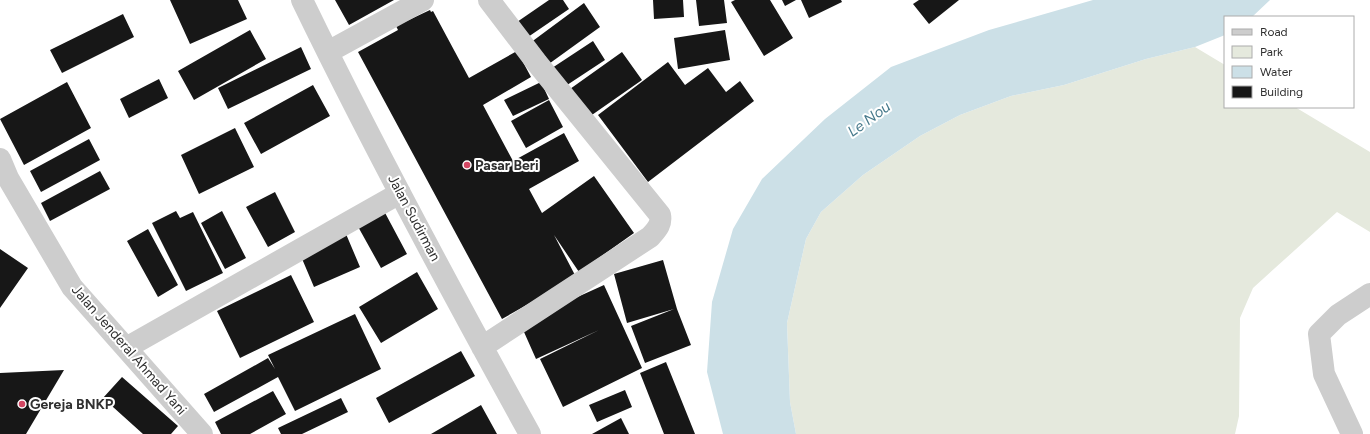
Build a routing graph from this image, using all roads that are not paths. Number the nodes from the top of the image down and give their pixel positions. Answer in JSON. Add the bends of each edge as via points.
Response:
{"nodes":[{"id":1,"x":302,"y":0,"type":"edge"},
{"id":2,"x":423,"y":0,"type":"edge"},
{"id":3,"x":489,"y":0,"type":"edge"},
{"id":4,"x":328,"y":52,"type":"junction"},
{"id":5,"x":0,"y":159,"type":"edge"},
{"id":6,"x":400,"y":193,"type":"junction"},
{"id":7,"x":1370,"y":294,"type":"edge"},
{"id":8,"x":482,"y":347,"type":"junction"},
{"id":9,"x":126,"y":348,"type":"junction"},
{"id":10,"x":202,"y":434,"type":"edge"},
{"id":11,"x":530,"y":434,"type":"edge"},
{"id":12,"x":1352,"y":434,"type":"edge"}],
"edges":[{"from":1,"to":4,"type":"street","name":"Jalan Sudirman"},
{"from":2,"to":4,"type":"street"},
{"from":3,"to":8,"type":"street","via":[[660,215],[661,220],[650,237]]},
{"from":4,"to":6,"type":"street","name":"Jalan Sudirman"},
{"from":5,"to":9,"type":"street","name":"Jalan Jenderal Ahmad Yani","via":[[8,178],[72,287]]},
{"from":6,"to":8,"type":"street","name":"Jalan Sudirman"},
{"from":6,"to":9,"type":"street"},
{"from":7,"to":12,"type":"street","via":[[1338,315],[1319,334],[1324,374]]},
{"from":8,"to":11,"type":"street","name":"Jalan Sudirman"},
{"from":9,"to":10,"type":"street","name":"Jalan Jenderal Ahmad Yani"}]}
